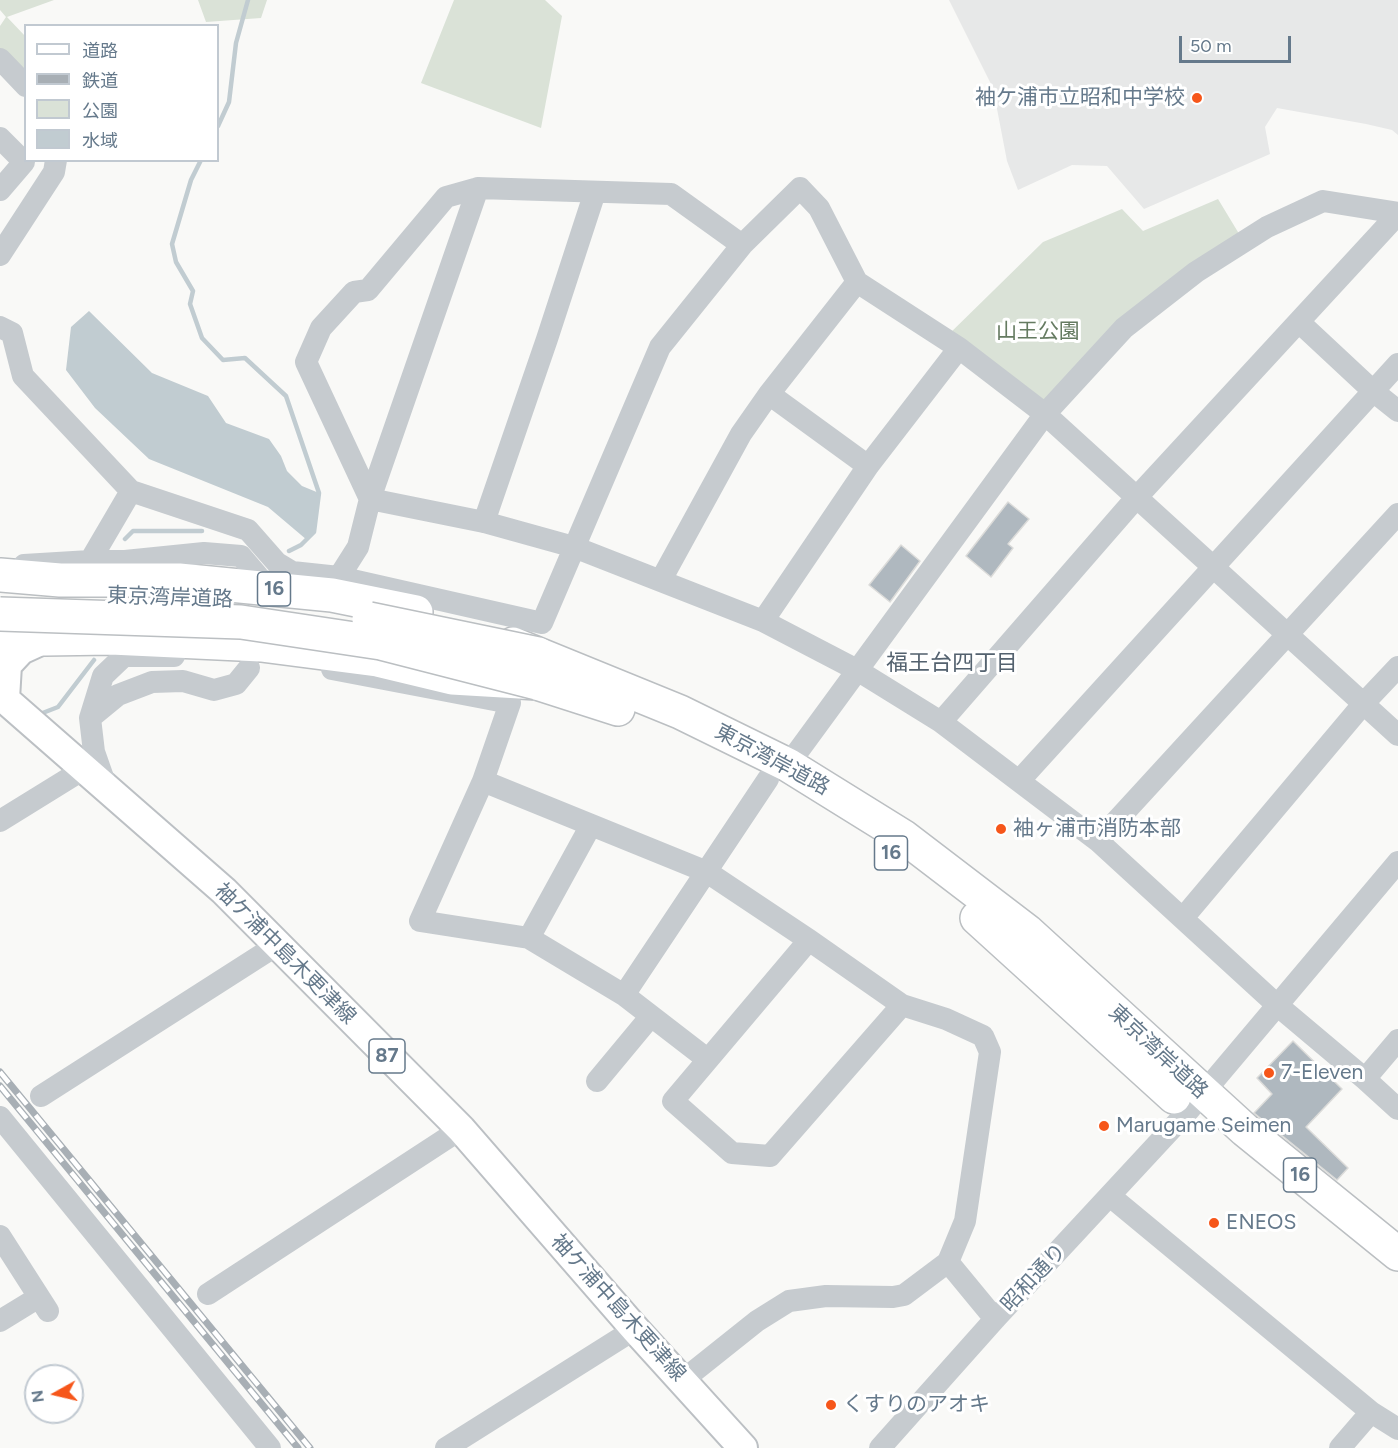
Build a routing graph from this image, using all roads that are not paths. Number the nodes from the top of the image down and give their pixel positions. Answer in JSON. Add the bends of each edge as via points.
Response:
{"nodes":[{"id":1,"x":0,"y":138,"type":"edge"},
{"id":2,"x":56,"y":162,"type":"edge"},
{"id":3,"x":478,"y":188,"type":"junction"},
{"id":4,"x":0,"y":190,"type":"edge"},
{"id":5,"x":595,"y":192,"type":"junction"},
{"id":6,"x":1398,"y":213,"type":"edge"},
{"id":7,"x":742,"y":245,"type":"junction"},
{"id":8,"x":0,"y":255,"type":"edge"},
{"id":9,"x":857,"y":282,"type":"junction"},
{"id":10,"x":1299,"y":322,"type":"junction"},
{"id":11,"x":0,"y":327,"type":"edge"},
{"id":12,"x":959,"y":348,"type":"junction"},
{"id":13,"x":1398,"y":364,"type":"edge"},
{"id":14,"x":1373,"y":391,"type":"junction"},
{"id":15,"x":769,"y":394,"type":"junction"},
{"id":16,"x":1398,"y":411,"type":"edge"},
{"id":17,"x":1045,"y":414,"type":"junction"},
{"id":18,"x":868,"y":466,"type":"junction"},
{"id":19,"x":131,"y":491,"type":"junction"},
{"id":20,"x":1136,"y":498,"type":"junction"},
{"id":21,"x":370,"y":499,"type":"junction"},
{"id":22,"x":1398,"y":514,"type":"edge"},
{"id":23,"x":484,"y":522,"type":"junction"},
{"id":24,"x":574,"y":547,"type":"junction"},
{"id":25,"x":90,"y":561,"type":"junction"},
{"id":26,"x":0,"y":564,"type":"edge"},
{"id":27,"x":1213,"y":567,"type":"junction"},
{"id":28,"x":0,"y":575,"type":"edge"},
{"id":29,"x":258,"y":576,"type":"dead end"},
{"id":30,"x":339,"y":577,"type":"junction"},
{"id":31,"x":661,"y":580,"type":"junction"},
{"id":32,"x":0,"y":592,"type":"edge"},
{"id":33,"x":0,"y":614,"type":"edge"},
{"id":34,"x":763,"y":621,"type":"junction"},
{"id":35,"x":1288,"y":634,"type":"junction"},
{"id":36,"x":0,"y":636,"type":"edge"},
{"id":37,"x":45,"y":639,"type":"junction"},
{"id":38,"x":1398,"y":667,"type":"edge"},
{"id":39,"x":249,"y":668,"type":"dead end"},
{"id":40,"x":538,"y":669,"type":"junction"},
{"id":41,"x":857,"y":670,"type":"junction"},
{"id":42,"x":1364,"y":703,"type":"junction"},
{"id":43,"x":6,"y":706,"type":"edge"},
{"id":44,"x":90,"y":718,"type":"junction"},
{"id":45,"x":942,"y":722,"type":"junction"},
{"id":46,"x":1398,"y":735,"type":"edge"},
{"id":47,"x":84,"y":770,"type":"junction"},
{"id":48,"x":778,"y":772,"type":"junction"},
{"id":49,"x":1019,"y":781,"type":"junction"},
{"id":50,"x":483,"y":782,"type":"junction"},
{"id":51,"x":106,"y":789,"type":"junction"},
{"id":52,"x":0,"y":821,"type":"edge"},
{"id":53,"x":591,"y":825,"type":"junction"},
{"id":54,"x":1098,"y":841,"type":"junction"},
{"id":55,"x":1398,"y":862,"type":"edge"},
{"id":56,"x":707,"y":872,"type":"junction"},
{"id":57,"x":1183,"y":918,"type":"junction"},
{"id":58,"x":529,"y":938,"type":"junction"},
{"id":59,"x":809,"y":940,"type":"junction"},
{"id":60,"x":277,"y":945,"type":"junction"},
{"id":61,"x":624,"y":995,"type":"junction"},
{"id":62,"x":902,"y":1005,"type":"junction"},
{"id":63,"x":1277,"y":1005,"type":"junction"},
{"id":64,"x":651,"y":1016,"type":"junction"},
{"id":65,"x":1398,"y":1040,"type":"edge"},
{"id":66,"x":707,"y":1059,"type":"junction"},
{"id":67,"x":1365,"y":1079,"type":"junction"},
{"id":68,"x":597,"y":1081,"type":"dead end"},
{"id":69,"x":41,"y":1096,"type":"dead end"},
{"id":70,"x":1196,"y":1102,"type":"junction"},
{"id":71,"x":1398,"y":1109,"type":"edge"},
{"id":72,"x":1,"y":1120,"type":"edge"},
{"id":73,"x":461,"y":1129,"type":"junction"},
{"id":74,"x":1110,"y":1196,"type":"junction"},
{"id":75,"x":0,"y":1236,"type":"edge"},
{"id":76,"x":1398,"y":1254,"type":"edge"},
{"id":77,"x":948,"y":1262,"type":"junction"},
{"id":78,"x":1398,"y":1277,"type":"edge"},
{"id":79,"x":208,"y":1294,"type":"dead end"},
{"id":80,"x":995,"y":1319,"type":"junction"},
{"id":81,"x":0,"y":1321,"type":"edge"},
{"id":82,"x":635,"y":1329,"type":"junction"},
{"id":83,"x":683,"y":1380,"type":"junction"},
{"id":84,"x":1371,"y":1412,"type":"junction"},
{"id":85,"x":1398,"y":1429,"type":"edge"},
{"id":86,"x":270,"y":1448,"type":"edge"},
{"id":87,"x":446,"y":1448,"type":"edge"},
{"id":88,"x":742,"y":1448,"type":"edge"},
{"id":89,"x":880,"y":1448,"type":"edge"},
{"id":90,"x":1340,"y":1448,"type":"edge"}],
"edges":[{"from":1,"to":4,"type":"street","via":[[24,162]]},
{"from":2,"to":8,"type":"street","via":[[54,172]]},
{"from":3,"to":5,"type":"street"},
{"from":3,"to":21,"type":"street"},
{"from":3,"to":21,"type":"street","via":[[446,197],[368,290],[354,292],[321,328],[306,362]]},
{"from":5,"to":7,"type":"street","via":[[671,194]]},
{"from":5,"to":23,"type":"street"},
{"from":6,"to":10,"type":"street"},
{"from":6,"to":17,"type":"street","via":[[1323,201],[1267,227],[1196,272],[1124,328]]},
{"from":7,"to":9,"type":"street","via":[[800,188],[819,208]]},
{"from":7,"to":24,"type":"street","via":[[660,347]]},
{"from":9,"to":12,"type":"street"},
{"from":9,"to":15,"type":"street"},
{"from":10,"to":14,"type":"street"},
{"from":10,"to":20,"type":"street"},
{"from":11,"to":19,"type":"street","via":[[12,333],[23,376]]},
{"from":12,"to":17,"type":"street"},
{"from":12,"to":18,"type":"street"},
{"from":13,"to":14,"type":"street"},
{"from":14,"to":16,"type":"street"},
{"from":14,"to":27,"type":"street"},
{"from":15,"to":18,"type":"street"},
{"from":15,"to":31,"type":"street","via":[[741,434]]},
{"from":17,"to":20,"type":"street"},
{"from":17,"to":41,"type":"street"},
{"from":18,"to":34,"type":"street"},
{"from":19,"to":25,"type":"street"},
{"from":19,"to":30,"type":"street","via":[[248,530],[277,563],[292,572]]},
{"from":20,"to":27,"type":"street"},
{"from":20,"to":45,"type":"street"},
{"from":21,"to":23,"type":"street"},
{"from":21,"to":30,"type":"street","via":[[358,547]]},
{"from":22,"to":35,"type":"street"},
{"from":23,"to":24,"type":"street"},
{"from":24,"to":30,"type":"street","via":[[542,623]]},
{"from":24,"to":31,"type":"street"},
{"from":25,"to":26,"type":"street"},
{"from":25,"to":29,"type":"street","via":[[204,553],[241,556]]},
{"from":27,"to":35,"type":"street"},
{"from":27,"to":49,"type":"street"},
{"from":28,"to":40,"type":"highway","number":"16","via":[[60,580],[179,580],[332,595],[459,621]]},
{"from":31,"to":34,"type":"street"},
{"from":32,"to":40,"type":"highway","name":"東京湾岸道路","number":"16","bridge":true,"via":[[240,600],[352,616]]},
{"from":33,"to":40,"type":"highway","name":"東京湾岸道路","number":"16","bridge":true,"via":[[241,622]]},
{"from":34,"to":41,"type":"street"},
{"from":35,"to":42,"type":"street"},
{"from":35,"to":54,"type":"street"},
{"from":36,"to":37,"type":"highway","number":"16"},
{"from":37,"to":40,"type":"highway","number":"16","via":[[261,645],[377,660],[452,678]]},
{"from":37,"to":43,"type":"main road","via":[[21,650],[7,665]]},
{"from":38,"to":42,"type":"street"},
{"from":39,"to":44,"type":"street","via":[[236,684],[214,690],[183,681],[152,682],[118,695]]},
{"from":40,"to":48,"type":"highway","name":"東京湾岸道路","number":"16","via":[[680,712]]},
{"from":41,"to":45,"type":"street"},
{"from":41,"to":48,"type":"street"},
{"from":42,"to":46,"type":"street"},
{"from":42,"to":57,"type":"street"},
{"from":43,"to":47,"type":"main road","name":"袖ケ浦中島木更津線","number":"87"},
{"from":44,"to":50,"type":"street","via":[[103,676],[124,656],[247,656],[314,665],[510,703]]},
{"from":44,"to":51,"type":"street","via":[[94,752]]},
{"from":45,"to":49,"type":"street"},
{"from":47,"to":51,"type":"main road","name":"袖ケ浦中島木更津線","number":"87"},
{"from":47,"to":52,"type":"street"},
{"from":48,"to":56,"type":"street"},
{"from":48,"to":70,"type":"highway","name":"東京湾岸道路","number":"16","via":[[903,837],[1027,931]]},
{"from":49,"to":54,"type":"street"},
{"from":50,"to":53,"type":"street"},
{"from":50,"to":58,"type":"street","via":[[420,921]]},
{"from":51,"to":60,"type":"main road","name":"袖ケ浦中島木更津線","number":"87","via":[[224,891]]},
{"from":53,"to":56,"type":"street"},
{"from":53,"to":58,"type":"street"},
{"from":54,"to":57,"type":"street"},
{"from":55,"to":63,"type":"street","name":"昭和通り"},
{"from":56,"to":59,"type":"street"},
{"from":56,"to":61,"type":"street"},
{"from":57,"to":63,"type":"street"},
{"from":58,"to":61,"type":"street"},
{"from":59,"to":62,"type":"street"},
{"from":59,"to":66,"type":"street"},
{"from":60,"to":69,"type":"street"},
{"from":60,"to":73,"type":"main road","name":"袖ケ浦中島木更津線","number":"87"},
{"from":61,"to":64,"type":"street"},
{"from":62,"to":66,"type":"street","via":[[770,1156],[732,1154],[673,1101]]},
{"from":62,"to":77,"type":"street","via":[[983,1036],[990,1052],[964,1221]]},
{"from":63,"to":67,"type":"street"},
{"from":63,"to":70,"type":"street","name":"昭和通り"},
{"from":64,"to":66,"type":"street"},
{"from":64,"to":68,"type":"street"},
{"from":65,"to":67,"type":"street"},
{"from":67,"to":71,"type":"street"},
{"from":70,"to":74,"type":"street","name":"昭和通り"},
{"from":70,"to":76,"type":"highway","name":"東京湾岸道路","number":"16","via":[[1245,1130]]},
{"from":70,"to":78,"type":"highway","name":"東京湾岸道路","number":"16","via":[[1230,1146]]},
{"from":72,"to":86,"type":"street"},
{"from":73,"to":79,"type":"street"},
{"from":73,"to":82,"type":"main road","name":"袖ケ浦中島木更津線","number":"87"},
{"from":74,"to":80,"type":"street","name":"昭和通り"},
{"from":74,"to":84,"type":"street"},
{"from":75,"to":81,"type":"street","via":[[43,1304]]},
{"from":77,"to":80,"type":"street"},
{"from":77,"to":83,"type":"street","via":[[904,1295],[826,1296],[789,1301],[757,1321]]},
{"from":80,"to":89,"type":"street","name":"昭和通り"},
{"from":82,"to":83,"type":"main road","name":"袖ケ浦中島木更津線","number":"87"},
{"from":82,"to":87,"type":"street"},
{"from":83,"to":88,"type":"main road","name":"袖ケ浦中島木更津線","number":"87"},
{"from":84,"to":85,"type":"street"},
{"from":84,"to":90,"type":"street"}]}
